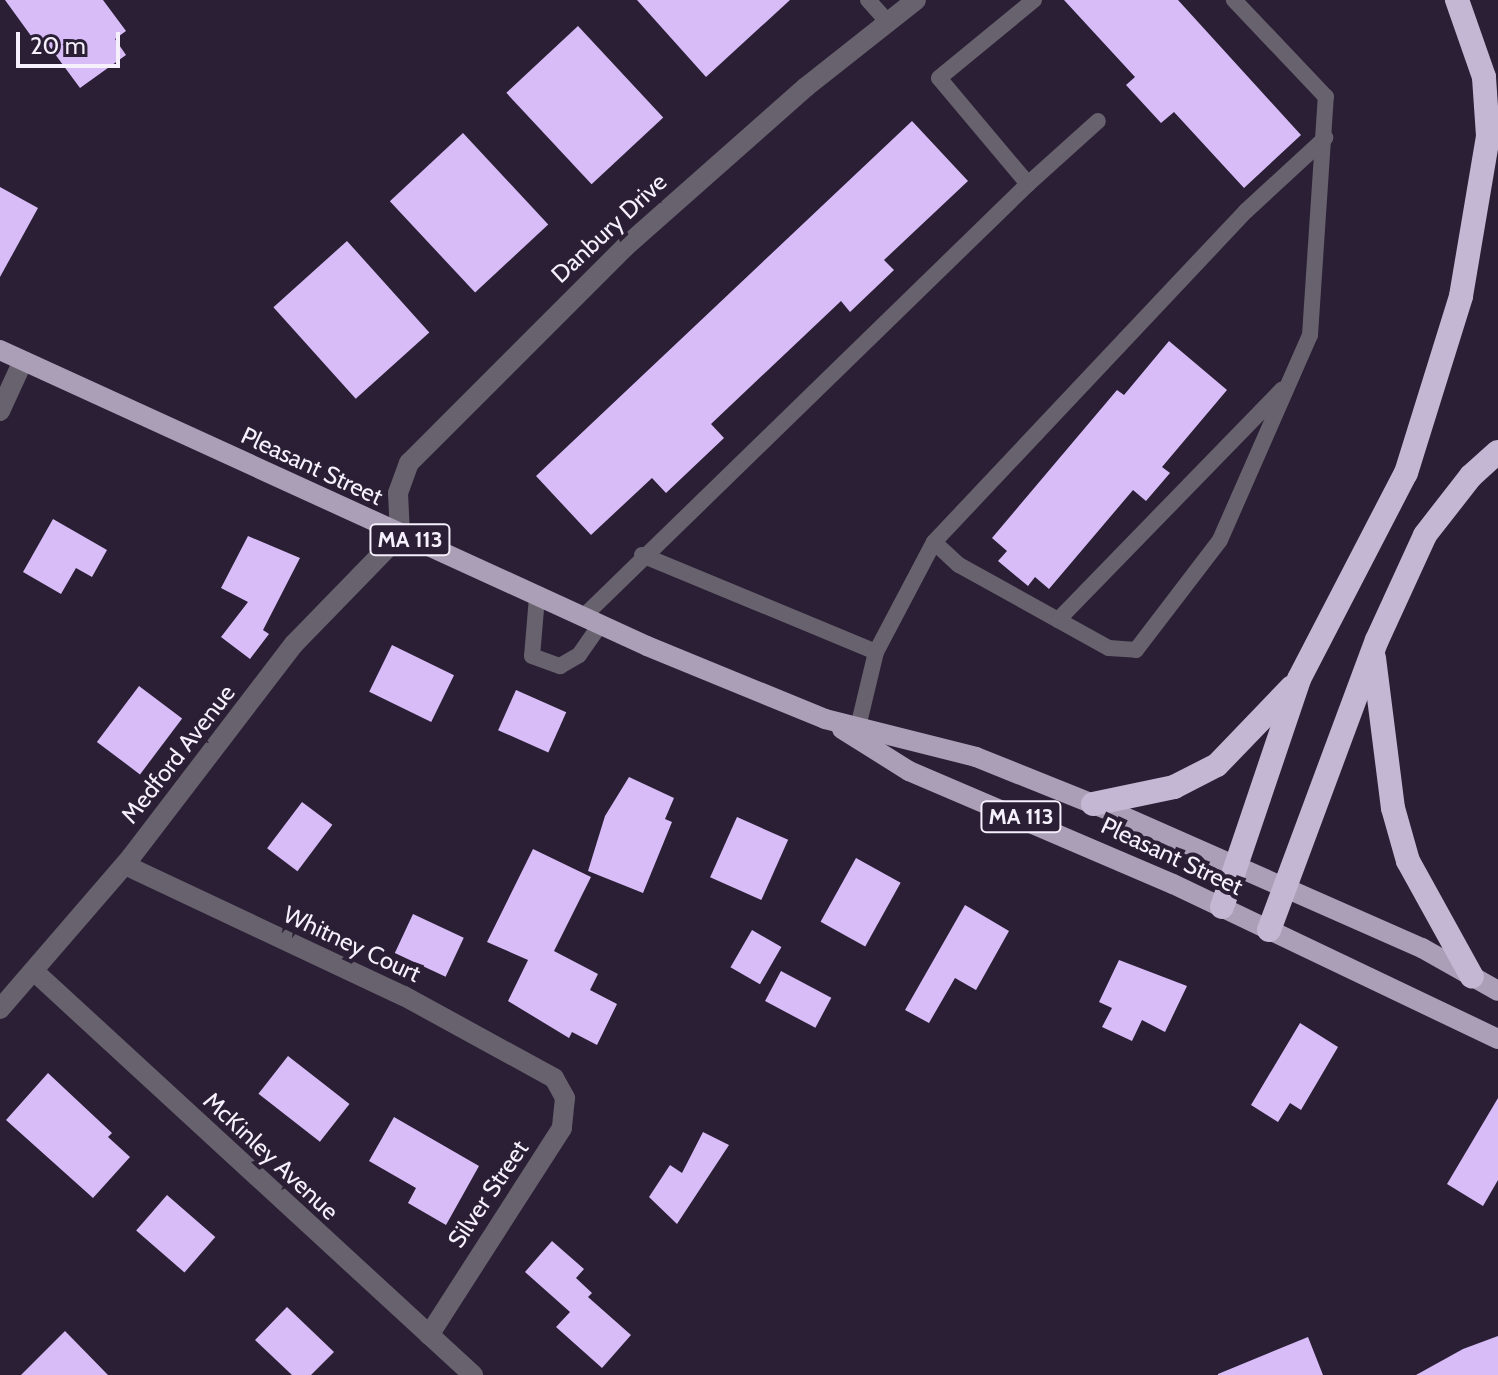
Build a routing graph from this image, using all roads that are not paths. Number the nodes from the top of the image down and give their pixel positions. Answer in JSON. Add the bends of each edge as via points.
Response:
{"nodes":[{"id":1,"x":868,"y":0,"type":"edge"},
{"id":2,"x":916,"y":0,"type":"edge"},
{"id":3,"x":1034,"y":0,"type":"edge"},
{"id":4,"x":1234,"y":0,"type":"edge"},
{"id":5,"x":1457,"y":0,"type":"edge"},
{"id":6,"x":888,"y":22,"type":"junction"},
{"id":7,"x":1098,"y":121,"type":"dead end"},
{"id":8,"x":1325,"y":138,"type":"junction"},
{"id":9,"x":1028,"y":184,"type":"junction"},
{"id":10,"x":0,"y":350,"type":"edge"},
{"id":11,"x":23,"y":361,"type":"junction"},
{"id":12,"x":1290,"y":381,"type":"junction"},
{"id":13,"x":0,"y":411,"type":"edge"},
{"id":14,"x":1498,"y":452,"type":"edge"},
{"id":15,"x":400,"y":535,"type":"junction"},
{"id":16,"x":934,"y":542,"type":"junction"},
{"id":17,"x":642,"y":555,"type":"junction"},
{"id":18,"x":537,"y":597,"type":"junction"},
{"id":19,"x":1058,"y":620,"type":"junction"},
{"id":20,"x":591,"y":622,"type":"junction"},
{"id":21,"x":876,"y":652,"type":"junction"},
{"id":22,"x":1373,"y":652,"type":"junction"},
{"id":23,"x":1299,"y":679,"type":"junction"},
{"id":24,"x":825,"y":719,"type":"junction"},
{"id":25,"x":858,"y":727,"type":"junction"},
{"id":26,"x":1093,"y":804,"type":"junction"},
{"id":27,"x":125,"y":865,"type":"junction"},
{"id":28,"x":1236,"y":866,"type":"junction"},
{"id":29,"x":1285,"y":888,"type":"junction"},
{"id":30,"x":1222,"y":907,"type":"junction"},
{"id":31,"x":1269,"y":930,"type":"junction"},
{"id":32,"x":36,"y":973,"type":"junction"},
{"id":33,"x":1472,"y":977,"type":"junction"},
{"id":34,"x":1498,"y":991,"type":"edge"},
{"id":35,"x":0,"y":1009,"type":"edge"},
{"id":36,"x":1498,"y":1039,"type":"edge"},
{"id":37,"x":554,"y":1078,"type":"joint"},
{"id":38,"x":429,"y":1335,"type":"junction"},
{"id":39,"x":473,"y":1375,"type":"edge"}],
"edges":[{"from":1,"to":6,"type":"lane"},
{"from":2,"to":6,"type":"street","name":"Danbury Drive"},
{"from":3,"to":9,"type":"lane","via":[[939,78]]},
{"from":4,"to":8,"type":"lane","via":[[1326,97]]},
{"from":5,"to":23,"type":"highway","via":[[1484,77],[1488,136],[1461,296],[1406,473]]},
{"from":6,"to":15,"type":"street","name":"Danbury Drive","via":[[625,247],[459,408],[409,463],[398,493]]},
{"from":7,"to":9,"type":"lane"},
{"from":8,"to":12,"type":"lane","via":[[1310,335]]},
{"from":8,"to":16,"type":"lane","via":[[1246,211]]},
{"from":9,"to":17,"type":"lane"},
{"from":10,"to":11,"type":"main road","name":"Pleasant Street","number":"MA 113"},
{"from":11,"to":13,"type":"street"},
{"from":11,"to":15,"type":"main road","name":"Pleasant Street","number":"MA 113"},
{"from":12,"to":19,"type":"lane"},
{"from":12,"to":19,"type":"lane","via":[[1220,540],[1136,650],[1109,648]]},
{"from":14,"to":22,"type":"highway","via":[[1471,476],[1425,535]]},
{"from":15,"to":18,"type":"main road","name":"Pleasant Street","number":"MA 113"},
{"from":15,"to":27,"type":"street","name":"Medford Avenue","via":[[294,644]]},
{"from":16,"to":19,"type":"lane","via":[[959,565]]},
{"from":16,"to":21,"type":"lane"},
{"from":17,"to":20,"type":"lane"},
{"from":17,"to":21,"type":"lane"},
{"from":18,"to":20,"type":"main road","name":"Pleasant Street","number":"MA 113"},
{"from":18,"to":20,"type":"lane","via":[[532,656],[560,666],[579,655]]},
{"from":20,"to":24,"type":"main road","name":"Pleasant Street","number":"MA 113"},
{"from":21,"to":25,"type":"lane"},
{"from":22,"to":29,"type":"highway"},
{"from":22,"to":33,"type":"highway","via":[[1393,808],[1408,861]]},
{"from":23,"to":26,"type":"highway","via":[[1217,765],[1174,787]]},
{"from":23,"to":28,"type":"highway"},
{"from":24,"to":25,"type":"main road","name":"Pleasant Street","number":"MA 113"},
{"from":24,"to":30,"type":"main road","name":"Pleasant Street","number":"MA 113","via":[[909,771]]},
{"from":25,"to":26,"type":"main road","name":"Pleasant Street","number":"MA 113","via":[[976,757]]},
{"from":26,"to":28,"type":"main road","name":"Pleasant Street","number":"MA 113"},
{"from":27,"to":32,"type":"street","name":"Medford Avenue"},
{"from":27,"to":37,"type":"street","name":"Whitney Court","via":[[404,996]]},
{"from":28,"to":29,"type":"main road","name":"Pleasant Street","number":"MA 113"},
{"from":28,"to":30,"type":"highway"},
{"from":29,"to":31,"type":"highway"},
{"from":29,"to":33,"type":"main road","name":"Pleasant Street","number":"MA 113"},
{"from":30,"to":31,"type":"main road","name":"Pleasant Street","number":"MA 113"},
{"from":31,"to":36,"type":"main road","name":"Pleasant Street","number":"MA 113"},
{"from":32,"to":35,"type":"street","name":"Medford Avenue"},
{"from":32,"to":38,"type":"street","name":"McKinley Avenue"},
{"from":33,"to":34,"type":"main road","name":"Pleasant Street","number":"MA 113"},
{"from":37,"to":38,"type":"street","name":"Silver Street","via":[[565,1098],[562,1128]]},
{"from":38,"to":39,"type":"street","name":"McKinley Avenue"}]}
